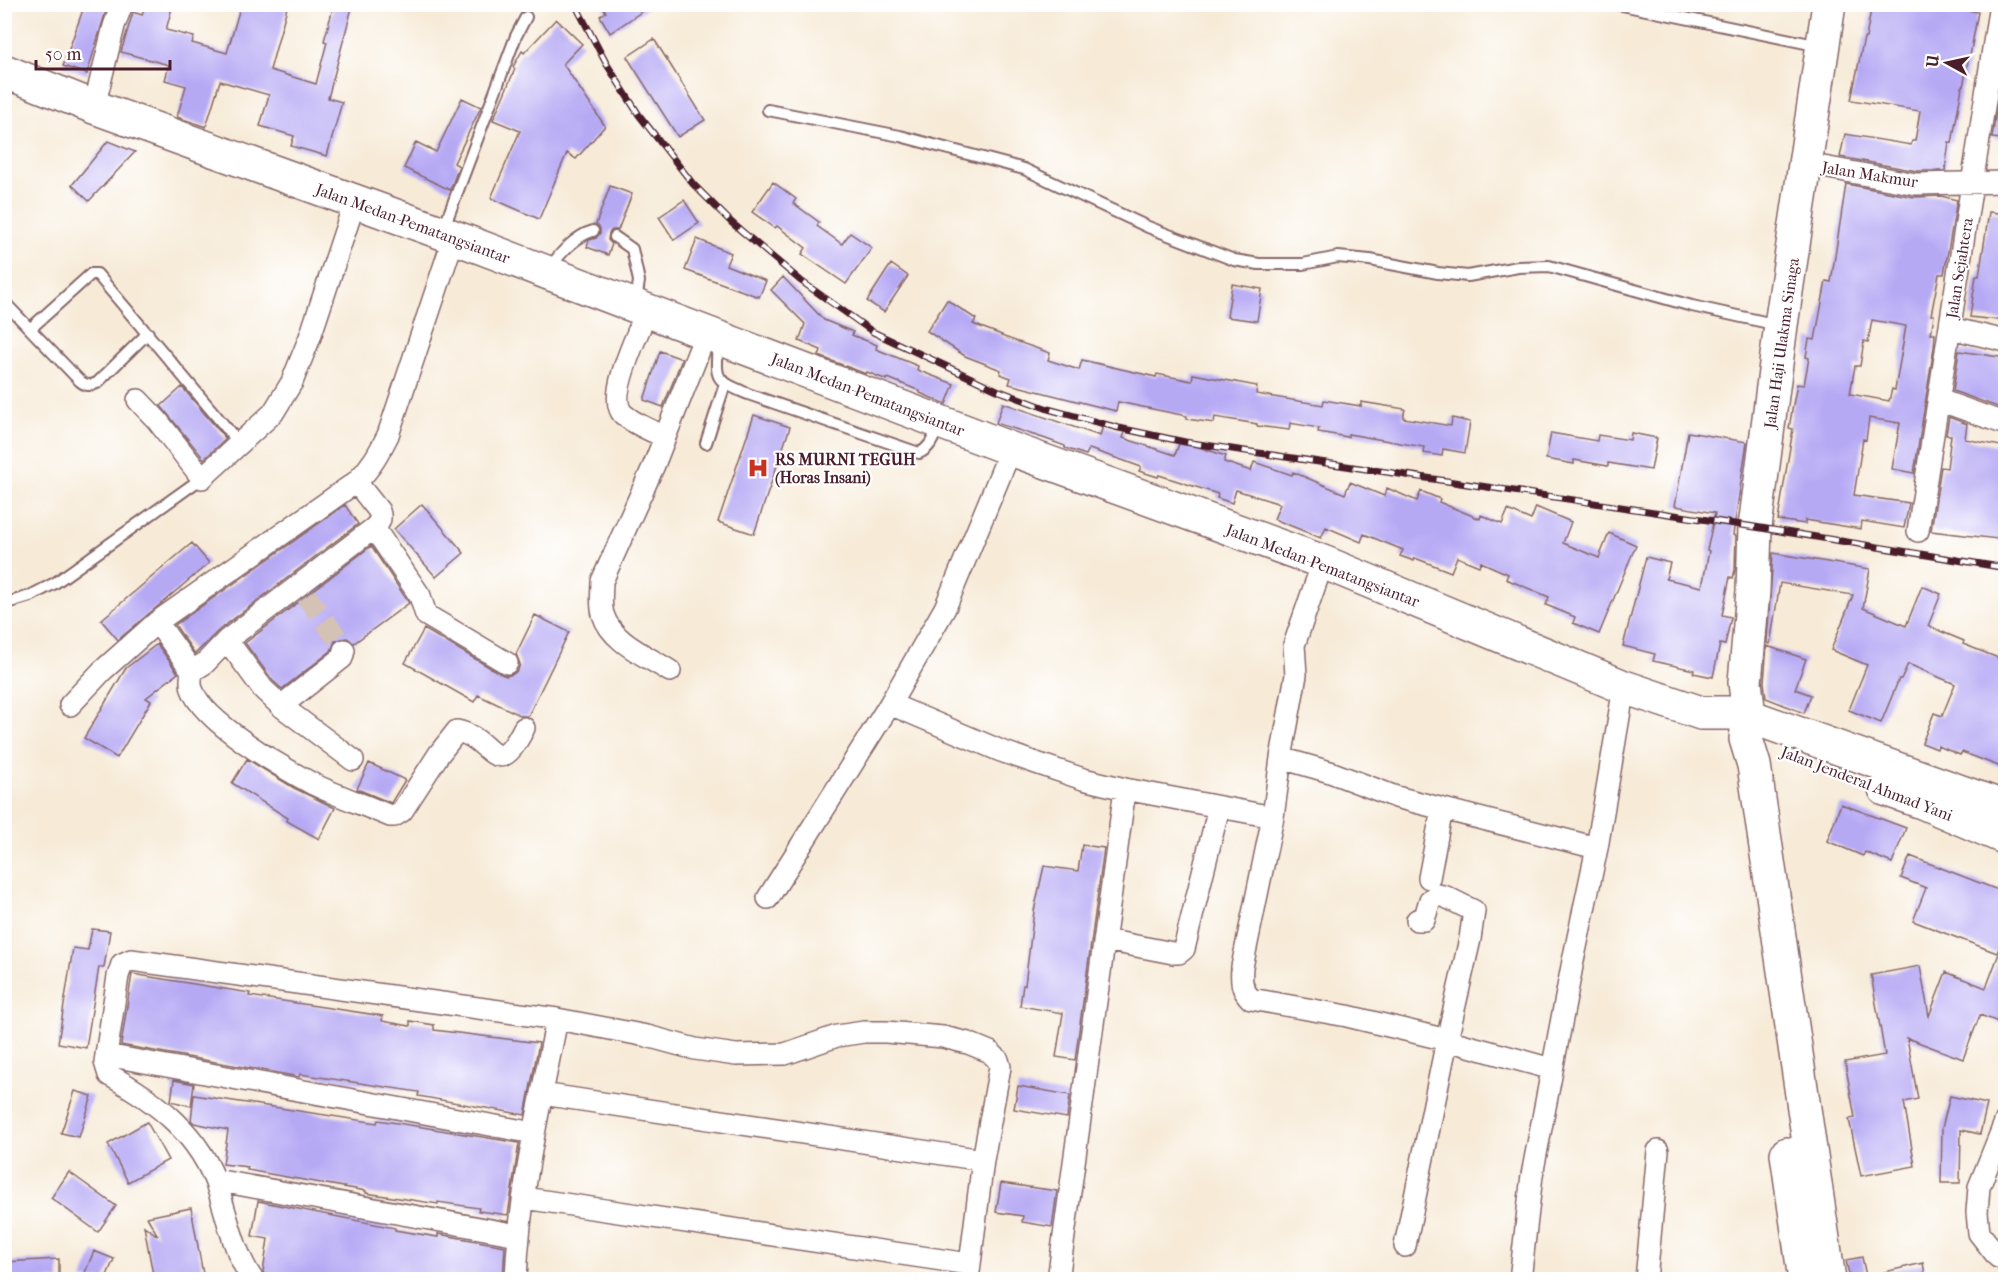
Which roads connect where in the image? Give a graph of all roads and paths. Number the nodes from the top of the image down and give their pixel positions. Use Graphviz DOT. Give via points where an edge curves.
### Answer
graph roads {
  1 [pos="122,4"];
  2 [pos="1617,4"];
  3 [pos="1829,4"];
  4 [pos="2000,4"];
  5 [pos="526,17"];
  6 [pos="1823,47"];
  7 [pos="4,71"];
  8 [pos="94,107"];
  9 [pos="768,110"];
  10 [pos="1807,164"];
  11 [pos="1972,182"];
  12 [pos="2006,182"];
  13 [pos="355,201"];
  14 [pos="593,231"];
  15 [pos="448,235"];
  16 [pos="615,237"];
  17 [pos="545,273"];
  18 [pos="7,305"];
  19 [pos="641,309"];
  20 [pos="1781,325"];
  21 [pos="1950,328"];
  22 [pos="30,329"];
  23 [pos="148,333"];
  24 [pos="712,335"];
  25 [pos="2006,341"];
  26 [pos="724,384"];
  27 [pos="138,400"];
  28 [pos="1939,400"];
  29 [pos="940,422"];
  30 [pos="2006,424"];
  31 [pos="665,436"];
  32 [pos="238,443"];
  33 [pos="706,443"];
  34 [pos="1011,449"];
  35 [pos="202,478"];
  36 [pos="356,482"];
  37 [pos="374,528"];
  38 [pos="1918,531"];
  39 [pos="1323,562"];
  40 [pos="4,604"];
  41 [pos="157,622"];
  42 [pos="227,640"];
  43 [pos="344,650"];
  44 [pos="507,663"];
  45 [pos="192,671"];
  46 [pos="670,671"];
  47 [pos="1624,687"];
  48 [pos="890,704"];
  49 [pos="70,705"];
  50 [pos="281,706"];
  51 [pos="1731,723"];
  52 [pos="525,728"];
  53 [pos="1281,758"];
  54 [pos="353,760"];
  55 [pos="1125,789"];
  56 [pos="1219,807"];
  57 [pos="2006,807"];
  58 [pos="1442,809"];
  59 [pos="1273,816"];
  60 [pos="2006,838"];
  61 [pos="1597,848"];
  62 [pos="1429,878"];
  63 [pos="768,898"];
  64 [pos="1417,920"];
  65 [pos="1105,940"];
  66 [pos="556,1019"];
  67 [pos="1447,1040"];
  68 [pos="106,1055"];
  69 [pos="1552,1069"];
  70 [pos="542,1094"];
  71 [pos="2006,1120"];
  72 [pos="534,1133"];
  73 [pos="1659,1151"];
  74 [pos="983,1160"];
  75 [pos="215,1180"];
  76 [pos="524,1198"];
  77 [pos="518,1235"];
  78 [pos="1406,1246"];
  79 [pos="2006,1260"];
  80 [pos="968,1272"];
  81 [pos="253,1280"];
  82 [pos="516,1280"];
  83 [pos="1058,1280"];
  84 [pos="1520,1280"];
  85 [pos="1646,1280"];
  86 [pos="1805,1280"];
  87 [pos="1829,1280"];
  1 -- 8 [label="street"];
  2 -- 6 [label="lane"];
  3 -- 6 [label="main road, Jalan Haji Ulakma Sinaga"];
  4 -- 11 [label="street, Jalan Sejahtera"];
  5 -- 15 [label="lane" via="516,36"];
  6 -- 10 [label="main road, Jalan Haji Ulakma Sinaga"];
  7 -- 8 [label="main road, Jalan Medan-Pematangsiantar"];
  8 -- 13 [label="main road, Jalan Medan-Pematangsiantar"];
  9 -- 20 [label="lane" via="900,136 1024,169 1148,227 1234,260 1303,264 1338,257 1468,276 1549,266 1692,306"];
  10 -- 11 [label="street, Jalan Makmur" via="1916,184"];
  10 -- 20 [label="main road, Jalan Haji Ulakma Sinaga"];
  11 -- 12 [label="street, Jalan Makmur"];
  11 -- 21 [label="street, Jalan Sejahtera"];
  13 -- 15 [label="main road, Jalan Medan-Pematangsiantar"];
  13 -- 32 [label="street" via="292,382 273,413"];
  14 -- 17 [label="lane" via="564,249"];
  15 -- 17 [label="main road, Jalan Medan-Pematangsiantar"];
  15 -- 36 [label="street" via="388,435 377,458"];
  16 -- 19 [label="lane" via="632,249"];
  17 -- 19 [label="main road, Jalan Medan-Pematangsiantar"];
  18 -- 22 [label="lane"];
  19 -- 24 [label="main road, Jalan Medan-Pematangsiantar"];
  19 -- 31 [label="street" via="623,371 618,405 622,413"];
  20 -- 51 [label="main road, Jalan Haji Ulakma Sinaga" via="1755,527 1745,682"];
  21 -- 25 [label="street"];
  21 -- 28 [label="street, Jalan Sejahtera"];
  22 -- 23 [label="lane" via="86,385 97,383"];
  22 -- 23 [label="lane" via="94,273"];
  23 -- 32 [label="lane"];
  24 -- 26 [label="lane" via="717,371"];
  24 -- 29 [label="main road, Jalan Medan-Pematangsiantar"];
  24 -- 31 [label="street"];
  26 -- 29 [label="lane" via="919,453 931,444"];
  26 -- 33 [label="lane"];
  27 -- 35 [label="street"];
  28 -- 30 [label="street"];
  28 -- 38 [label="street, Jalan Sejahtera"];
  29 -- 34 [label="main road, Jalan Medan-Pematangsiantar"];
  31 -- 46 [label="street" via="602,581 602,599 603,614 613,632"];
  32 -- 35 [label="street"];
  34 -- 39 [label="main road, Jalan Medan-Pematangsiantar"];
  34 -- 48 [label="street" via="945,608"];
  35 -- 40 [label="lane" via="55,583"];
  36 -- 37 [label="street" via="381,515"];
  36 -- 41 [label="street"];
  37 -- 42 [label="street" via="302,591"];
  37 -- 44 [label="street" via="420,596 426,615"];
  39 -- 47 [label="main road, Jalan Medan-Pematangsiantar"];
  39 -- 53 [label="street" via="1294,645 1296,675"];
  41 -- 45 [label="street"];
  41 -- 49 [label="street"];
  42 -- 45 [label="street"];
  42 -- 50 [label="street" via="263,689"];
  43 -- 50 [label="street" via="342,658"];
  45 -- 52 [label="street" via="195,695 220,724 314,784 392,816 402,812 457,731 500,756 509,753"];
  47 -- 51 [label="main road, Jalan Medan-Pematangsiantar"];
  47 -- 61 [label="street"];
  48 -- 55 [label="street" via="1001,751"];
  48 -- 63 [label="street"];
  50 -- 54 [label="street"];
  51 -- 57 [label="main road, Jalan Jenderal Ahmad Yani"];
  51 -- 60 [label="main road, Jalan Jenderal Ahmad Yani"];
  51 -- 86 [label="main road"];
  51 -- 87 [label="main road" via="1755,776"];
  53 -- 58 [label="street"];
  53 -- 59 [label="street"];
  55 -- 56 [label="street"];
  55 -- 65 [label="street"];
  56 -- 59 [label="street"];
  56 -- 65 [label="street" via="1184,949 1173,953"];
  58 -- 61 [label="street"];
  58 -- 62 [label="street"];
  59 -- 67 [label="street" via="1242,967 1243,991 1251,999 1347,1016"];
  61 -- 69 [label="street"];
  64 -- 67 [label="street" via="1424,920 1430,900 1438,895 1474,911"];
  65 -- 83 [label="street"];
  66 -- 68 [label="street" via="131,960 122,964 118,976"];
  66 -- 70 [label="street"];
  66 -- 74 [label="street" via="736,1055 785,1054 837,1036 864,1032 943,1037 968,1043 990,1052 1000,1067"];
  67 -- 69 [label="street"];
  67 -- 78 [label="street"];
  68 -- 72 [label="street"];
  68 -- 75 [label="street" via="109,1074 142,1094 187,1133"];
  69 -- 84 [label="street" via="1532,1175"];
  70 -- 72 [label="street"];
  70 -- 74 [label="street"];
  71 -- 79 [label="street" via="1979,1187 1977,1212 1978,1233 1998,1257"];
  72 -- 76 [label="street"];
  73 -- 85 [label="street"];
  74 -- 80 [label="street"];
  75 -- 77 [label="street"];
  75 -- 81 [label="street"];
  76 -- 77 [label="street"];
  76 -- 80 [label="street"];
  77 -- 82 [label="street"];
}
